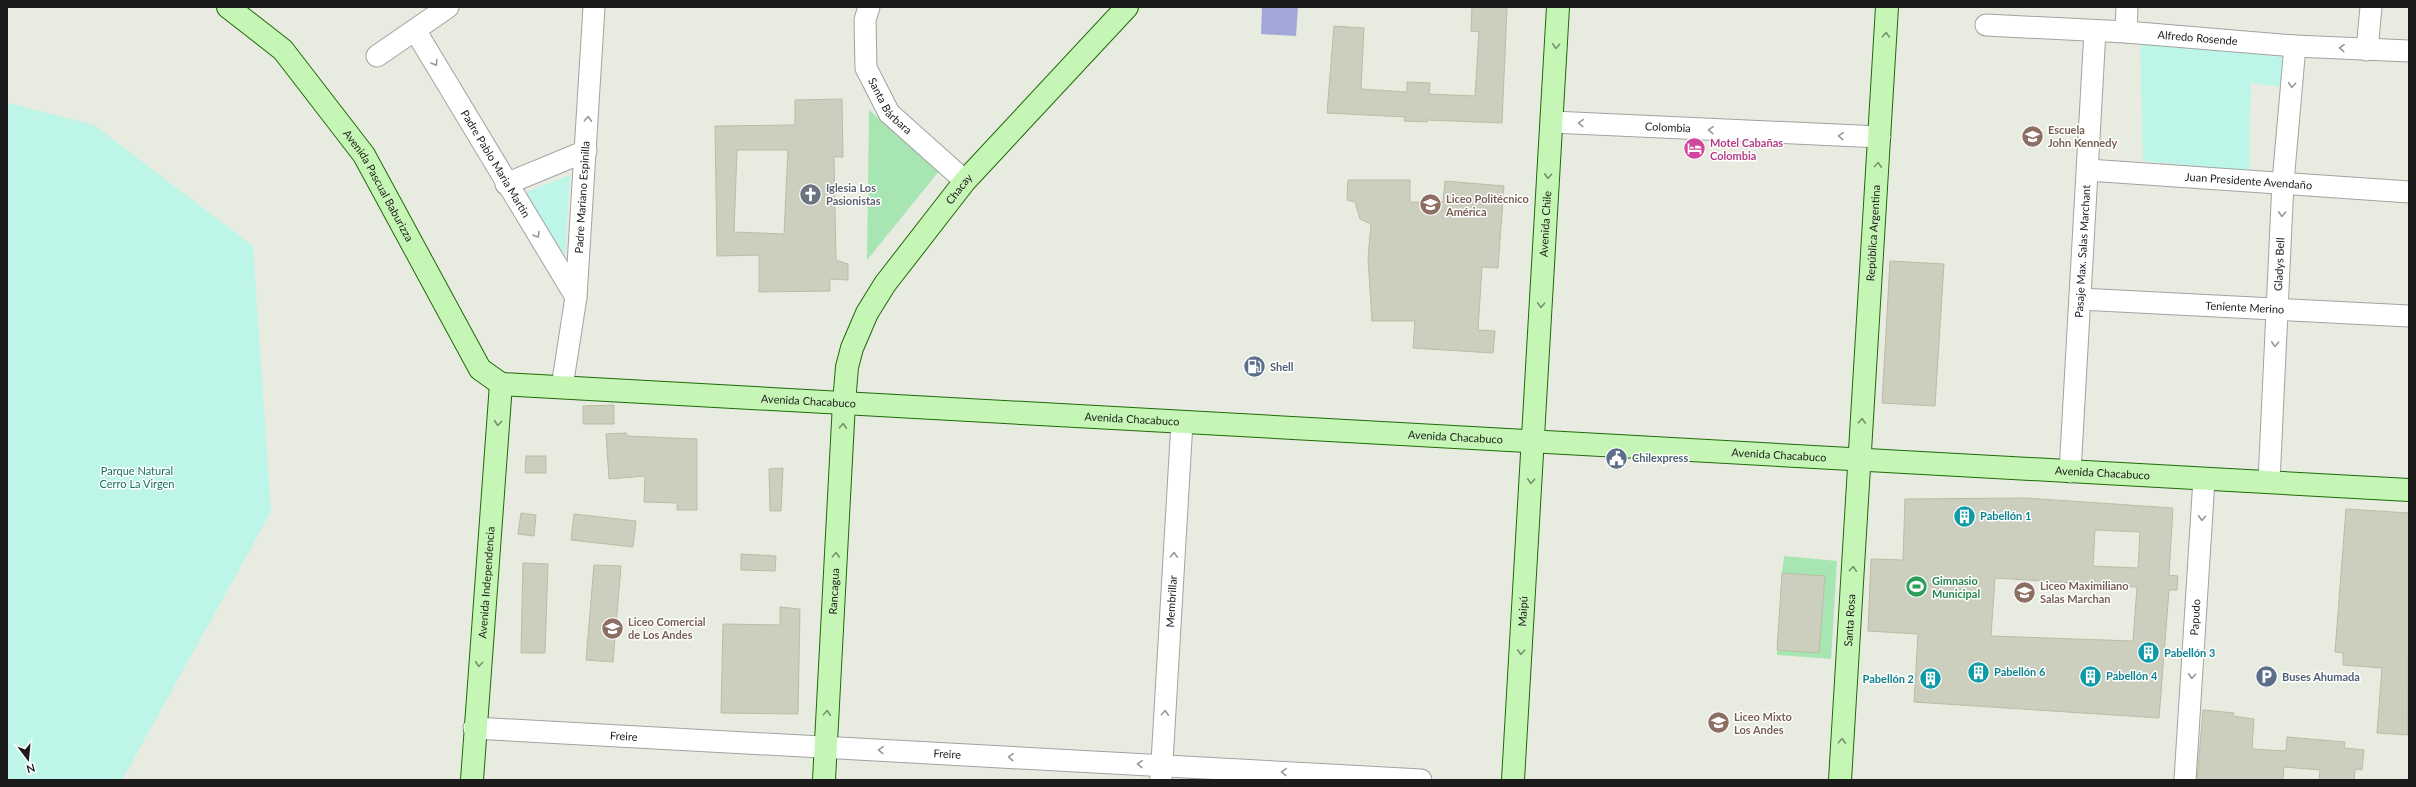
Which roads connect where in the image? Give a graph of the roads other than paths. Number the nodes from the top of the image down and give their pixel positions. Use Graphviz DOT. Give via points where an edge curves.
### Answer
graph roads {
  1 [pos="228,7"];
  2 [pos="448,7"];
  3 [pos="594,7"];
  4 [pos="869,7"];
  5 [pos="1127,7"];
  6 [pos="1558,7"];
  7 [pos="1888,7"];
  8 [pos="2127,7"];
  9 [pos="2371,7"];
  10 [pos="1986,25"];
  11 [pos="415,30"];
  12 [pos="2095,31"];
  13 [pos="2126,32"];
  14 [pos="2295,46"];
  15 [pos="2367,50"];
  16 [pos="2409,51"];
  17 [pos="377,56"];
  18 [pos="1552,122"];
  19 [pos="1880,137"];
  20 [pos="586,152"];
  21 [pos="2088,170"];
  22 [pos="965,181"];
  23 [pos="2283,182"];
  24 [pos="506,184"];
  25 [pos="2409,192"];
  26 [pos="576,298"];
  27 [pos="2080,299"];
  28 [pos="2277,309"];
  29 [pos="2409,316"];
  30 [pos="501,384"];
  31 [pos="562,388"];
  32 [pos="844,403"];
  33 [pos="1182,422"];
  34 [pos="1533,442"];
  35 [pos="1860,460"];
  36 [pos="2070,472"];
  37 [pos="2204,479"];
  38 [pos="2269,482"];
  39 [pos="2409,490"];
  40 [pos="474,728"];
  41 [pos="825,747"];
  42 [pos="1162,773"];
  43 [pos="472,780"];
  44 [pos="824,780"];
  45 [pos="1421,780"];
  46 [pos="1513,780"];
  47 [pos="1840,780"];
  48 [pos="2186,780"];
  1 -- 30 [label="main road, Avenida Pascual Baburizza" via="283,50 364,155 480,368"];
  2 -- 11 [label="street"];
  20 -- 3 [label="street, Padre Mariano Espinilla, one-way"];
  4 -- 22 [label="street, Santa Bárbara" via="865,20 866,68 889,112"];
  5 -- 22 [label="main road, Chacay"];
  6 -- 18 [label="main road, Avenida Chile, one-way"];
  19 -- 7 [label="main road, República Argentina, one-way"];
  8 -- 13 [label="street"];
  9 -- 15 [label="street"];
  10 -- 12 [label="street, Alfredo Rosende"];
  11 -- 17 [label="street"];
  11 -- 24 [label="street, Padre Pablo Maria Martin, one-way"];
  12 -- 13 [label="street, Alfredo Rosende"];
  12 -- 21 [label="street, Pasaje Max. Salas Marchant"];
  13 -- 14 [label="street, Alfredo Rosende"];
  15 -- 14 [label="street, Alfredo Rosende, one-way"];
  14 -- 23 [label="street, Gladys Bell, one-way"];
  15 -- 16 [label="street, Alfredo Rosende"];
  19 -- 18 [label="street, Colombia, one-way"];
  18 -- 34 [label="main road, Avenida Chile, one-way"];
  35 -- 19 [label="main road, República Argentina, one-way"];
  20 -- 24 [label="street"];
  20 -- 26 [label="street, Padre Mariano Espinilla"];
  21 -- 23 [label="street, Juan Presidente Avendaño"];
  21 -- 27 [label="street, Pasaje Max. Salas Marchant"];
  22 -- 32 [label="main road, Chacay" via="885,284 867,313 848,360"];
  23 -- 25 [label="street, Juan Presidente Avendaño"];
  23 -- 28 [label="street, Gladys Bell, one-way"];
  24 -- 26 [label="street, Padre Pablo Maria Martin, one-way"];
  26 -- 31 [label="street, Padre Mariano Espinilla"];
  27 -- 28 [label="street, Teniente Merino"];
  27 -- 36 [label="street, Pasaje Max. Salas Marchant"];
  28 -- 29 [label="street, Teniente Merino"];
  28 -- 38 [label="street, Gladys Bell, one-way"];
  30 -- 31 [label="main road, Avenida Chacabuco"];
  30 -- 40 [label="main road, Avenida Independencia, one-way"];
  31 -- 32 [label="main road, Avenida Chacabuco"];
  32 -- 33 [label="main road, Avenida Chacabuco"];
  41 -- 32 [label="main road, Rancagua, one-way"];
  33 -- 34 [label="main road, Avenida Chacabuco"];
  42 -- 33 [label="street, Membrillar, one-way"];
  34 -- 35 [label="main road, Avenida Chacabuco"];
  34 -- 46 [label="main road, Maipú, one-way"];
  35 -- 36 [label="main road, Avenida Chacabuco"];
  47 -- 35 [label="main road, Santa Rosa, one-way"];
  36 -- 37 [label="main road, Avenida Chacabuco"];
  37 -- 38 [label="main road, Avenida Chacabuco"];
  37 -- 48 [label="street, Papudo, one-way"];
  38 -- 39 [label="main road, Avenida Chacabuco"];
  40 -- 41 [label="street, Freire"];
  40 -- 43 [label="main road, Avenida Independencia"];
  42 -- 41 [label="street, Freire, one-way"];
  41 -- 44 [label="main road, Rancagua"];
  45 -- 42 [label="street, Freire, one-way"];
}
